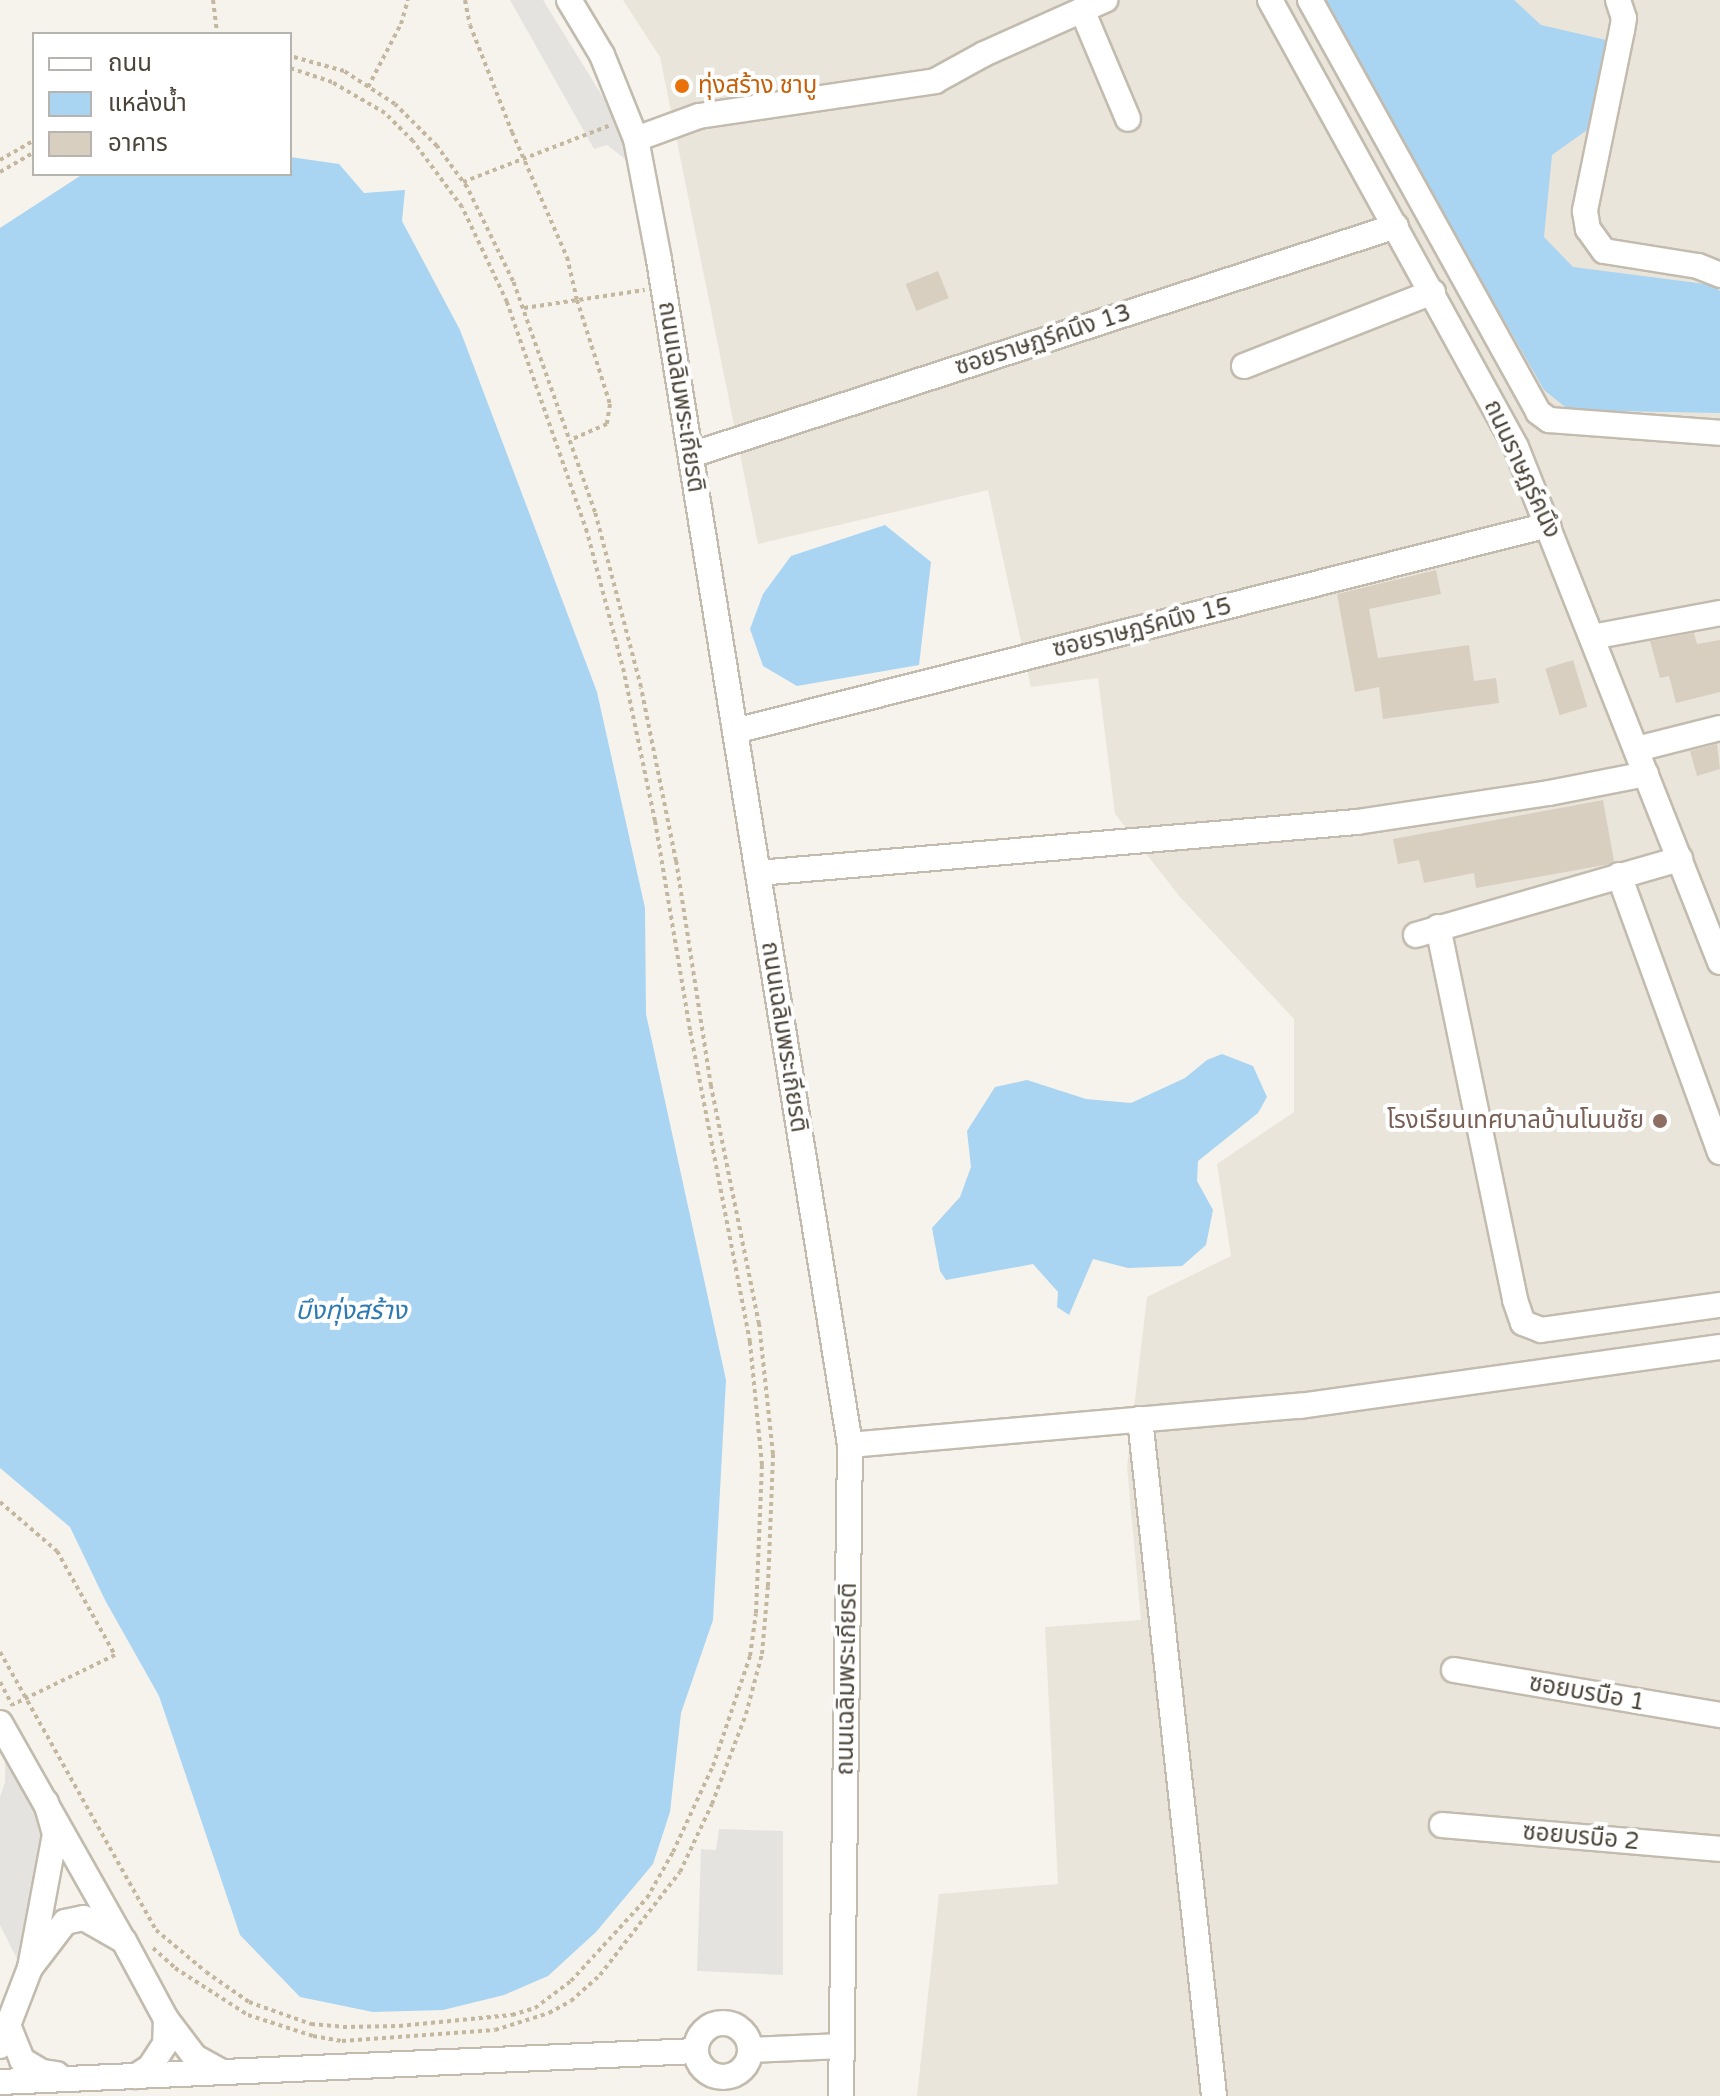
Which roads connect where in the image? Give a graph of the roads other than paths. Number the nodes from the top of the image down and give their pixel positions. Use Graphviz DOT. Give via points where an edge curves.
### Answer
graph roads {
  1 [pos="569,0"];
  2 [pos="1105,0"];
  3 [pos="1270,0"];
  4 [pos="1310,0"];
  5 [pos="1618,0"];
  6 [pos="1082,10"];
  7 [pos="1128,119"];
  8 [pos="632,128"];
  9 [pos="1396,226"];
  10 [pos="1720,275"];
  11 [pos="1433,292"];
  12 [pos="1244,366"];
  13 [pos="1720,433"];
  14 [pos="691,455"];
  15 [pos="1548,525"];
  16 [pos="1720,613"];
  17 [pos="1592,637"];
  18 [pos="1720,728"];
  19 [pos="735,731"];
  20 [pos="1637,749"];
  21 [pos="1646,774"];
  22 [pos="1680,859"];
  23 [pos="758,873"];
  24 [pos="1619,875"];
  25 [pos="1720,962"];
  26 [pos="1720,1152"];
  27 [pos="1720,1305"];
  28 [pos="1720,1347"];
  29 [pos="1140,1419"];
  30 [pos="850,1445"];
  31 [pos="1454,1670"];
  32 [pos="1720,1715"];
  33 [pos="0,1723"];
  34 [pos="46,1802"];
  35 [pos="1442,1825"];
  36 [pos="1720,1849"];
  37 [pos="134,1941"];
  38 [pos="30,1968"];
  39 [pos="166,2019"];
  40 [pos="4,2036"];
  41 [pos="842,2046"];
  42 [pos="750,2050"];
  43 [pos="696,2051"];
  44 [pos="222,2072"];
  45 [pos="136,2076"];
  46 [pos="87,2078"];
  47 [pos="0,2082"];
  48 [pos="841,2096"];
  49 [pos="1214,2096"];
  1 -- 8 [label="street, ถนนเฉลิมพระเกียรติ" via="602,55"];
  2 -- 6 [label="street"];
  3 -- 9 [label="street, ถนนราษฏร์คนึง"];
  4 -- 13 [label="street" via="1538,412 1549,420"];
  5 -- 10 [label="street" via="1622,30 1585,211 1588,229 1604,251 1698,266"];
  6 -- 7 [label="street"];
  6 -- 8 [label="street" via="935,81"];
  8 -- 14 [label="street, ถนนเฉลิมพระเกียรติ"];
  9 -- 11 [label="street, ถนนราษฏร์คนึง"];
  9 -- 14 [label="street, ซอยราษฏร์คนึง 13"];
  11 -- 12 [label="street"];
  11 -- 15 [label="street, ถนนราษฏร์คนึง" via="1516,447"];
  14 -- 19 [label="street, ถนนเฉลิมพระเกียรติ"];
  15 -- 17 [label="street, ถนนราษฏร์คนึง"];
  15 -- 19 [label="street, ซอยราษฏร์คนึง 15"];
  16 -- 17 [label="street"];
  17 -- 20 [label="street, ถนนราษฏร์คนึง"];
  18 -- 20 [label="street"];
  19 -- 23 [label="street, ถนนเฉลิมพระเกียรติ"];
  20 -- 21 [label="street, ถนนราษฏร์คนึง"];
  21 -- 22 [label="street, ถนนราษฏร์คนึง"];
  21 -- 23 [label="street" via="1357,822"];
  22 -- 24 [label="street"];
  22 -- 25 [label="street, ถนนราษฏร์คนึง"];
  23 -- 30 [label="street, ถนนเฉลิมพระเกียรติ"];
  24 -- 26 [label="street"];
  24 -- 27 [label="street" via="1427,931 1523,1323 1541,1330"];
  28 -- 29 [label="street" via="1300,1406"];
  29 -- 30 [label="street"];
  29 -- 49 [label="street"];
  30 -- 41 [label="street, ถนนเฉลิมพระเกียรติ"];
  31 -- 32 [label="street, ซอยบรบือ 1"];
  33 -- 34 [label="street"];
  34 -- 37 [label="street"];
  34 -- 38 [label="street" via="55,1834"];
  35 -- 36 [label="street, ซอยบรบือ 2"];
  37 -- 38 [label="street" via="84,1918 65,1922"];
  37 -- 39 [label="street"];
  38 -- 40 [label="street"];
  39 -- 44 [label="street" via="195,2057"];
  39 -- 45 [label="street" via="165,2044 150,2067"];
  40 -- 46 [label="street" via="22,2060 42,2072"];
  41 -- 42 [label="street"];
  41 -- 48 [label="street, ถนนเฉลิมพระเกียรติ"];
  42 -- 43 [label="street" via="744,2067 728,2077 703,2069"];
  42 -- 43 [label="street" via="739,2028 722,2023 700,2035"];
  43 -- 44 [label="street"];
  44 -- 45 [label="street"];
  45 -- 46 [label="street"];
  46 -- 47 [label="street"];
}
